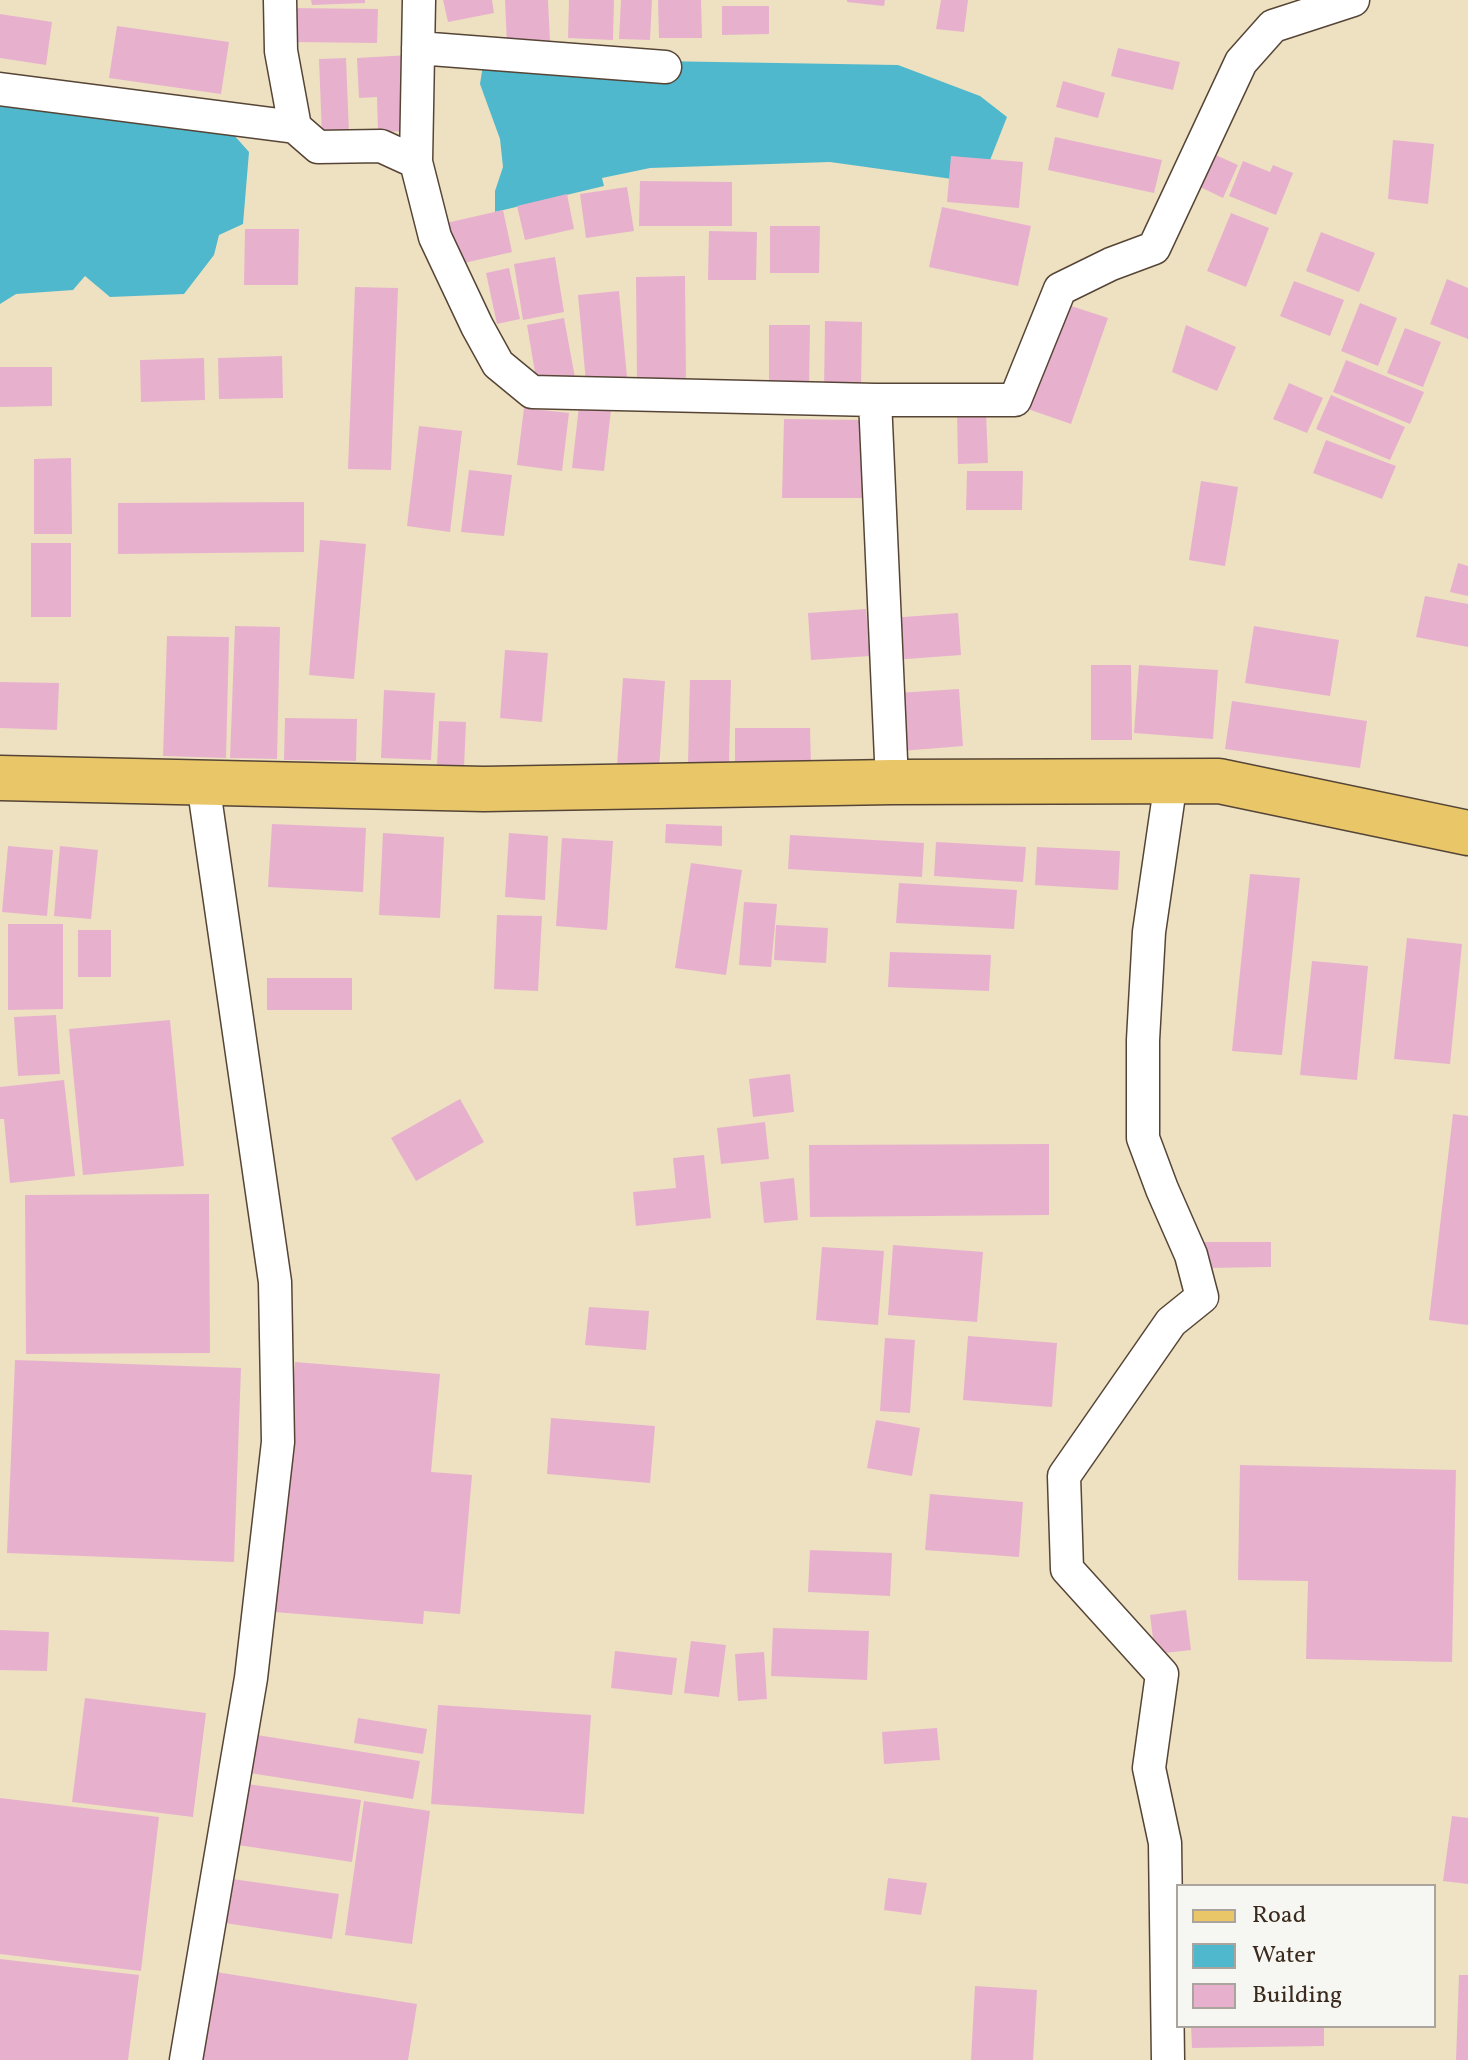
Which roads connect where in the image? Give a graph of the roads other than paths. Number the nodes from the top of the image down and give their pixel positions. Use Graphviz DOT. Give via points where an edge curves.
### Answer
graph roads {
  1 [pos="280,0"];
  2 [pos="419,0"];
  3 [pos="1353,0"];
  4 [pos="418,48"];
  5 [pos="665,67"];
  6 [pos="0,89"];
  7 [pos="295,127"];
  8 [pos="416,162"];
  9 [pos="875,400"];
  10 [pos="0,778"];
  11 [pos="1171,781"];
  12 [pos="892,782"];
  13 [pos="203,783"];
  14 [pos="1468,833"];
  15 [pos="186,2060"];
  16 [pos="1168,2060"];
  1 -- 7 [label="street" via="281,51"];
  2 -- 4 [label="street"];
  3 -- 9 [label="street" via="1273,26 1241,62 1154,248 1060,289 1015,400"];
  4 -- 5 [label="street"];
  4 -- 8 [label="street"];
  6 -- 7 [label="street"];
  7 -- 8 [label="street" via="318,147 381,146"];
  8 -- 9 [label="street" via="435,237 477,326 498,364 532,392"];
  9 -- 12 [label="street"];
  10 -- 13 [label="main road"];
  11 -- 12 [label="main road"];
  11 -- 14 [label="main road" via="1219,781"];
  11 -- 16 [label="street" via="1149,932 1143,1138 1191,1255 1202,1297 1171,1322 1064,1476 1067,1569 1162,1674 1149,1768 1165,1843"];
  12 -- 13 [label="main road" via="484,789"];
  13 -- 15 [label="street" via="275,1282 278,1442 251,1678"];
}
